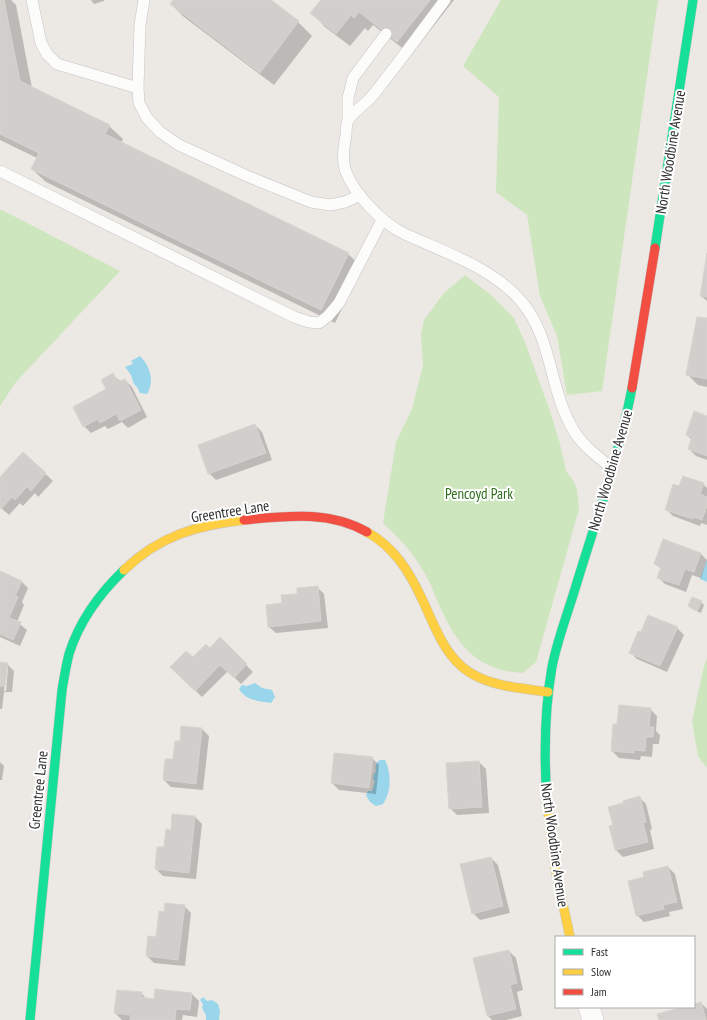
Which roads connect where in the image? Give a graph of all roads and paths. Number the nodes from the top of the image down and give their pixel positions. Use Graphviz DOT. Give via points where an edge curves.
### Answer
graph roads {
  1 [pos="32,0"];
  2 [pos="144,0"];
  3 [pos="445,0"];
  4 [pos="693,0"];
  5 [pos="386,34"];
  6 [pos="138,88"];
  7 [pos="348,120"];
  8 [pos="0,171"];
  9 [pos="360,196"];
  10 [pos="382,220"];
  11 [pos="612,468"];
  12 [pos="548,692"];
  13 [pos="570,936"];
  14 [pos="589,1008"];
  15 [pos="30,1020"];
  16 [pos="593,1020"];
  1 -- 6 [label="lane" via="40,44 57,64"];
  2 -- 6 [label="lane" via="140,25"];
  3 -- 7 [label="lane" via="372,96"];
  4 -- 11 [label="street, North Woodbine Avenue" via="636,371"];
  5 -- 7 [label="lane" via="354,78 348,98"];
  6 -- 9 [label="lane" via="139,103 147,118 160,132 179,145 311,202 330,205"];
  7 -- 9 [label="lane" via="343,147 346,171"];
  8 -- 10 [label="lane" via="294,317 309,322 319,323 339,303"];
  9 -- 10 [label="lane"];
  10 -- 11 [label="lane" via="403,234 491,274 522,302 534,319 543,342 565,415 583,443"];
  11 -- 12 [label="street, North Woodbine Avenue" via="561,634"];
  12 -- 13 [label="street, North Woodbine Avenue" via="545,773 550,835"];
  12 -- 15 [label="street, Greentree Lane" via="485,679 469,672 457,662 436,631 403,564 376,537 357,526 321,516 246,520 180,533 158,543 136,558 103,593 74,642 66,667"];
  14 -- 16 [label="street"];
}
